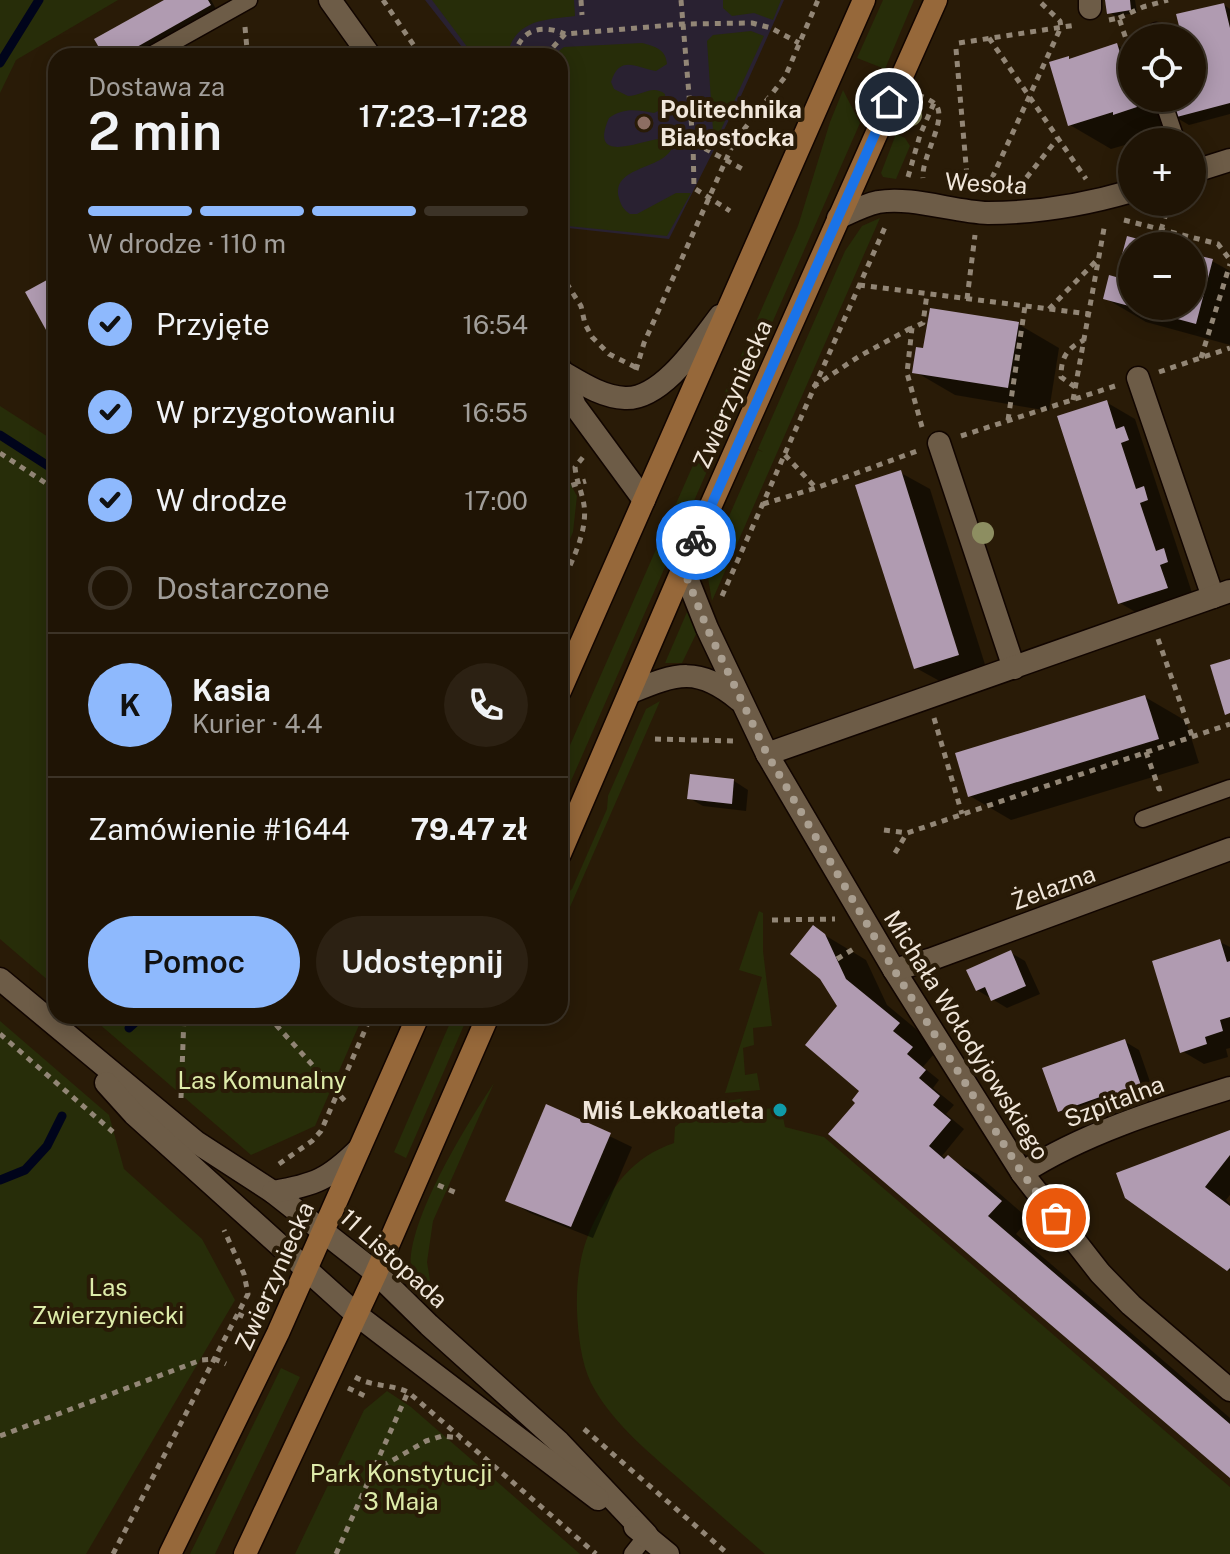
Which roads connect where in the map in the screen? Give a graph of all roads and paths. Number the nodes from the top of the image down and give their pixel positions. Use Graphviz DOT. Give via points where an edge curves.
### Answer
graph roads {
  1 [pos="249,0"];
  2 [pos="330,0"];
  3 [pos="383,0"];
  4 [pos="581,0"];
  5 [pos="681,0"];
  6 [pos="818,0"];
  7 [pos="864,0"];
  8 [pos="936,0"];
  9 [pos="1038,0"];
  10 [pos="1168,0"];
  11 [pos="1094,13"];
  12 [pos="582,15"];
  13 [pos="1119,18"];
  14 [pos="683,24"];
  15 [pos="1121,24"];
  16 [pos="1061,27"];
  17 [pos="565,34"];
  18 [pos="989,38"];
  19 [pos="799,43"];
  20 [pos="163,48"];
  21 [pos="364,48"];
  22 [pos="416,48"];
  23 [pos="518,48"];
  24 [pos="552,48"];
  25 [pos="1029,97"];
  26 [pos="1058,138"];
  27 [pos="693,142"];
  28 [pos="726,159"];
  29 [pos="1230,160"];
  30 [pos="1206,168"];
  31 [pos="746,171"];
  32 [pos="922,171"];
  33 [pos="908,177"];
  34 [pos="1089,185"];
  35 [pos="969,193"];
  36 [pos="984,195"];
  37 [pos="1013,195"];
  38 [pos="1118,195"];
  39 [pos="709,199"];
  40 [pos="896,202"];
  41 [pos="730,211"];
  42 [pos="1165,216"];
  43 [pos="838,218"];
  44 [pos="1124,220"];
  45 [pos="1105,223"];
  46 [pos="1161,230"];
  47 [pos="975,234"];
  48 [pos="1099,258"];
  49 [pos="1230,262"];
  50 [pos="859,285"];
  51 [pos="568,286"];
  52 [pos="927,294"];
  53 [pos="967,299"];
  54 [pos="731,303"];
  55 [pos="1025,306"];
  56 [pos="1049,309"];
  57 [pos="1089,314"];
  58 [pos="912,328"];
  59 [pos="1084,340"];
  60 [pos="1230,348"];
  61 [pos="1201,358"];
  62 [pos="568,374"];
  63 [pos="1138,378"];
  64 [pos="813,387"];
  65 [pos="1075,387"];
  66 [pos="568,388"];
  67 [pos="1073,400"];
  68 [pos="1008,421"];
  69 [pos="933,445"];
  70 [pos="0,453"];
  71 [pos="785,455"];
  72 [pos="580,462"];
  73 [pos="586,481"];
  74 [pos="577,482"];
  75 [pos="48,485"];
  76 [pos="568,486"];
  77 [pos="816,488"];
  78 [pos="644,500"];
  79 [pos="763,504"];
  80 [pos="568,568"];
  81 [pos="683,568"];
  82 [pos="1222,594"];
  83 [pos="1151,619"];
  84 [pos="707,628"];
  85 [pos="1014,668"];
  86 [pos="568,673"];
  87 [pos="631,692"];
  88 [pos="928,698"];
  89 [pos="743,703"];
  90 [pos="1230,724"];
  91 [pos="1192,736"];
  92 [pos="655,739"];
  93 [pos="740,742"];
  94 [pos="1146,752"];
  95 [pos="767,754"];
  96 [pos="1230,788"];
  97 [pos="1177,807"];
  98 [pos="962,814"];
  99 [pos="1143,819"];
  100 [pos="884,830"];
  101 [pos="907,833"];
  102 [pos="568,834"];
  103 [pos="1230,849"];
  104 [pos="895,853"];
  105 [pos="844,919"];
  106 [pos="772,920"];
  107 [pos="859,946"];
  108 [pos="837,959"];
  109 [pos="894,970"];
  110 [pos="0,979"];
  111 [pos="45,1018"];
  112 [pos="48,1020"];
  113 [pos="48,1021"];
  114 [pos="51,1024"];
  115 [pos="52,1024"];
  116 [pos="275,1024"];
  117 [pos="367,1024"];
  118 [pos="414,1024"];
  119 [pos="485,1024"];
  120 [pos="0,1034"];
  121 [pos="1230,1088"];
  122 [pos="337,1093"];
  123 [pos="345,1101"];
  124 [pos="124,1142"];
  125 [pos="360,1148"];
  126 [pos="1022,1173"];
  127 [pos="267,1188"];
  128 [pos="240,1210"];
  129 [pos="212,1221"];
  130 [pos="324,1229"];
  131 [pos="223,1231"];
  132 [pos="306,1271"];
  133 [pos="376,1273"];
  134 [pos="238,1314"];
  135 [pos="357,1315"];
  136 [pos="278,1333"];
  137 [pos="215,1359"];
  138 [pos="226,1364"];
  139 [pos="334,1365"];
  140 [pos="1230,1390"];
  141 [pos="408,1392"];
  142 [pos="574,1420"];
  143 [pos="0,1436"];
  144 [pos="463,1439"];
  145 [pos="372,1473"];
  146 [pos="647,1535"];
  147 [pos="113,1554"];
  148 [pos="170,1554"];
  149 [pos="245,1554"];
  150 [pos="336,1554"];
  151 [pos="596,1554"];
  152 [pos="632,1554"];
  153 [pos="668,1554"];
  154 [pos="728,1554"];
  1 -- 20 [label="lane"];
  2 -- 21 [label="street"];
  3 -- 22 [label="path"];
  4 -- 12 [label="path"];
  5 -- 14 [label="path"];
  6 -- 19 [label="path"];
  7 -- 54 [label="main road, Zwierzyniecka"];
  8 -- 43 [label="main road, Zwierzyniecka"];
  9 -- 16 [label="path"];
  10 -- 13 [label="path"];
  11 -- 13 [label="path"];
  11 -- 16 [label="path"];
  13 -- 15 [label="path"];
  14 -- 17 [label="path"];
  14 -- 19 [label="path" via="752,23"];
  14 -- 27 [label="path"];
  16 -- 18 [label="path"];
  16 -- 25 [label="path"];
  17 -- 23 [label="path" via="541,27"];
  17 -- 24 [label="path"];
  18 -- 25 [label="path"];
  18 -- 35 [label="path" via="958,46"];
  19 -- 28 [label="path" via="785,77"];
  25 -- 26 [label="path"];
  25 -- 36 [label="path"];
  26 -- 34 [label="path"];
  26 -- 37 [label="path"];
  27 -- 28 [label="path"];
  27 -- 39 [label="path" via="694,188"];
  28 -- 31 [label="path"];
  28 -- 39 [label="path"];
  29 -- 30 [label="street"];
  32 -- 33 [label="path" via="940,122 934,103"];
  38 -- 40 [label="street, Wesoła" via="1034,212 984,213"];
  39 -- 41 [label="path"];
  39 -- 51 [label="path" via="637,368 609,354 592,337"];
  40 -- 43 [label="street, Wesoła" via="880,202"];
  40 -- 50 [label="path"];
  42 -- 46 [label="path"];
  43 -- 81 [label="main road, Zwierzyniecka"];
  44 -- 46 [label="path"];
  45 -- 48 [label="path"];
  46 -- 49 [label="path" via="1218,244"];
  47 -- 53 [label="path"];
  48 -- 56 [label="path"];
  48 -- 57 [label="path"];
  49 -- 61 [label="path"];
  50 -- 52 [label="path"];
  50 -- 64 [label="path"];
  52 -- 53 [label="path"];
  52 -- 58 [label="path" via="923,323"];
  53 -- 55 [label="path"];
  54 -- 62 [label="street" via="671,376 643,394 613,395"];
  54 -- 78 [label="main road, Zwierzyniecka"];
  55 -- 56 [label="path"];
  55 -- 68 [label="path"];
  56 -- 57 [label="path"];
  57 -- 59 [label="path"];
  58 -- 64 [label="path"];
  58 -- 69 [label="path" via="907,373"];
  59 -- 65 [label="path"];
  59 -- 65 [label="path" via="1061,359 1061,377"];
  60 -- 61 [label="path"];
  61 -- 63 [label="path"];
  63 -- 67 [label="path"];
  63 -- 82 [label="street"];
  64 -- 71 [label="path"];
  65 -- 67 [label="path"];
  66 -- 78 [label="street" via="575,406"];
  67 -- 68 [label="path"];
  68 -- 69 [label="path"];
  69 -- 77 [label="path"];
  69 -- 85 [label="street"];
  70 -- 75 [label="path"];
  71 -- 77 [label="path"];
  71 -- 79 [label="path"];
  72 -- 74 [label="path" via="575,467"];
  73 -- 74 [label="path"];
  74 -- 76 [label="path"];
  74 -- 80 [label="path" via="585,506"];
  77 -- 79 [label="path"];
  78 -- 86 [label="main road, Zwierzyniecka"];
  79 -- 84 [label="path"];
  81 -- 84 [label="street, Michała Wołodyjowskiego"];
  81 -- 87 [label="main road, Zwierzyniecka"];
  82 -- 83 [label="street"];
  83 -- 85 [label="street"];
  83 -- 91 [label="path"];
  84 -- 89 [label="street, Michała Wołodyjowskiego"];
  85 -- 88 [label="street"];
  87 -- 89 [label="street, Michała Wołodyjowskiego" via="657,681 699,677 717,682"];
  87 -- 102 [label="main road, Zwierzyniecka"];
  88 -- 95 [label="street"];
  88 -- 98 [label="path"];
  89 -- 95 [label="street, Michała Wołodyjowskiego"];
  90 -- 91 [label="path"];
  91 -- 94 [label="path"];
  92 -- 93 [label="path"];
  94 -- 97 [label="path" via="1159,789 1168,786"];
  94 -- 98 [label="path"];
  95 -- 109 [label="street, Michała Wołodyjowskiego"];
  96 -- 97 [label="lane"];
  97 -- 99 [label="lane"];
  98 -- 101 [label="path"];
  100 -- 101 [label="path"];
  101 -- 104 [label="path"];
  103 -- 109 [label="street, Żelazna"];
  105 -- 106 [label="path"];
  107 -- 108 [label="path"];
  109 -- 126 [label="street, Michała Wołodyjowskiego"];
  110 -- 111 [label="street, 11 Listopada"];
  111 -- 112 [label="street, 11 Listopada"];
  111 -- 113 [label="street, 11 Listopada"];
  114 -- 128 [label="street, 11 Listopada" via="134,1114"];
  115 -- 127 [label="street, 11 Listopada" via="196,1142"];
  116 -- 122 [label="path"];
  117 -- 122 [label="path"];
  118 -- 125 [label="main road, Zwierzyniecka"];
  119 -- 133 [label="main road"];
  120 -- 124 [label="path"];
  121 -- 126 [label="street, Szpitalna" via="1054,1153"];
  122 -- 123 [label="path"];
  122 -- 127 [label="path" via="321,1131 276,1166"];
  125 -- 127 [label="street" via="336,1172 306,1187"];
  125 -- 130 [label="main road, Zwierzyniecka"];
  126 -- 140 [label="street, Michała Wołodyjowskiego" via="1100,1273"];
  127 -- 130 [label="street, 11 Listopada"];
  128 -- 131 [label="path"];
  128 -- 132 [label="street, 11 Listopada"];
  129 -- 131 [label="path"];
  130 -- 132 [label="main road, Zwierzyniecka"];
  130 -- 133 [label="street, 11 Listopada"];
  131 -- 134 [label="path" via="248,1294"];
  132 -- 135 [label="street, 11 Listopada"];
  132 -- 136 [label="main road, Zwierzyniecka"];
  133 -- 135 [label="main road"];
  133 -- 146 [label="street, 11 Listopada" via="559,1442"];
  134 -- 136 [label="path"];
  134 -- 137 [label="path"];
  135 -- 139 [label="main road"];
  135 -- 146 [label="street, 11 Listopada"];
  136 -- 148 [label="main road, Zwierzyniecka"];
  137 -- 138 [label="path"];
  137 -- 143 [label="path"];
  137 -- 147 [label="path"];
  139 -- 141 [label="path" via="370,1385"];
  139 -- 149 [label="main road"];
  141 -- 144 [label="path"];
  141 -- 145 [label="path"];
  142 -- 154 [label="path"];
  144 -- 145 [label="path" via="442,1436 426,1441"];
  144 -- 151 [label="path"];
  145 -- 150 [label="path"];
  146 -- 152 [label="lane"];
  146 -- 153 [label="street, 11 Listopada"];
}
